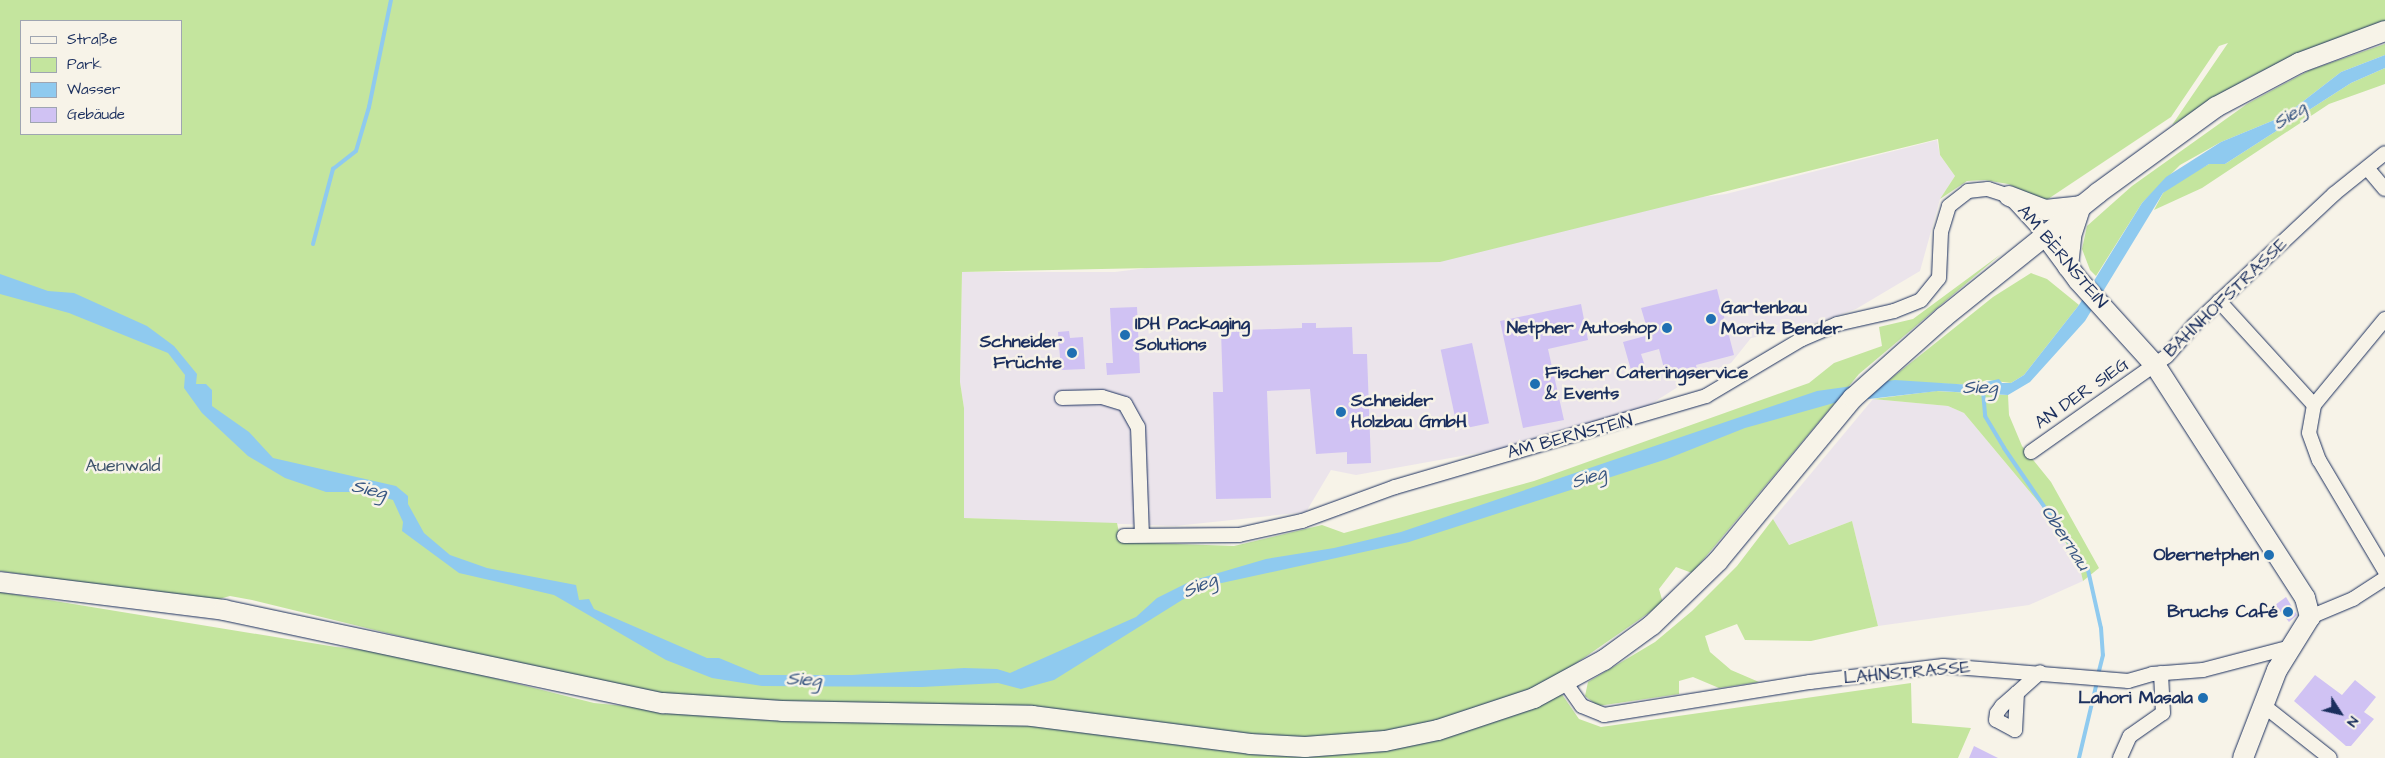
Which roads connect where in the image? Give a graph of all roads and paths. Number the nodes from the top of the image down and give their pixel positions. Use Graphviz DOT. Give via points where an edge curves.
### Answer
graph roads {
  1 [pos="2385,31"];
  2 [pos="2385,153"];
  3 [pos="2368,169"];
  4 [pos="2385,189"];
  5 [pos="2009,196"];
  6 [pos="2081,206"];
  7 [pos="2045,236"];
  8 [pos="2073,274"];
  9 [pos="2219,301"];
  10 [pos="2385,319"];
  11 [pos="2155,365"];
  12 [pos="1062,398"];
  13 [pos="2314,405"];
  14 [pos="2031,452"];
  15 [pos="1142,535"];
  16 [pos="1124,536"];
  17 [pos="2385,570"];
  18 [pos="2385,578"];
  19 [pos="0,582"];
  20 [pos="2310,617"];
  21 [pos="2287,648"];
  22 [pos="2040,672"];
  23 [pos="2161,673"];
  24 [pos="1565,682"];
  25 [pos="2017,693"];
  26 [pos="2263,705"];
  27 [pos="2120,758"];
  28 [pos="2242,758"];
  29 [pos="2330,758"];
  1 -- 6 [label="main road" via="2299,63 2216,107"];
  2 -- 3 [label="street, BAHNHOFSTRASSE"];
  3 -- 4 [label="street"];
  3 -- 9 [label="street, BAHNHOFSTRASSE" via="2334,194"];
  5 -- 6 [label="main road" via="2045,210"];
  5 -- 7 [label="street, AM BERNSTEIN"];
  5 -- 15 [label="street, AM BERNSTEIN" via="1988,189 1968,191 1949,206 1941,232 1939,278 1921,300 1894,311 1837,324 1811,335 1706,396 1395,487 1302,521 1239,535"];
  6 -- 7 [label="main road"];
  6 -- 8 [label="main road" via="2071,236"];
  7 -- 8 [label="main road, AM BERNSTEIN"];
  7 -- 24 [label="main road" via="1898,354 1814,442 1693,588 1604,660"];
  8 -- 11 [label="main road, AM BERNSTEIN"];
  9 -- 11 [label="street, BAHNHOFSTRASSE"];
  9 -- 13 [label="street"];
  10 -- 13 [label="street"];
  11 -- 14 [label="street, AN DER SIEG"];
  11 -- 20 [label="main road, BAHNHOFSTRASSE" via="2294,576"];
  12 -- 15 [label="street" via="1102,397 1125,404 1138,427"];
  13 -- 17 [label="street" via="2309,433 2319,460"];
  15 -- 16 [label="street, AM BERNSTEIN"];
  18 -- 20 [label="street" via="2354,599"];
  19 -- 24 [label="main road" via="224,610 663,703 782,711 1032,716 1250,744 1343,745 1411,736 1500,712"];
  20 -- 21 [label="main road"];
  21 -- 23 [label="street, LAHNSTRASSE" via="2203,670"];
  21 -- 26 [label="main road"];
  22 -- 23 [label="street, LAHNSTRASSE" via="2128,681"];
  22 -- 24 [label="street, LAHNSTRASSE" via="1944,666 1810,682 1604,715 1582,706"];
  22 -- 25 [label="street"];
  23 -- 27 [label="street" via="2163,713 2130,736"];
  26 -- 28 [label="main road"];
  26 -- 29 [label="street"];
}
